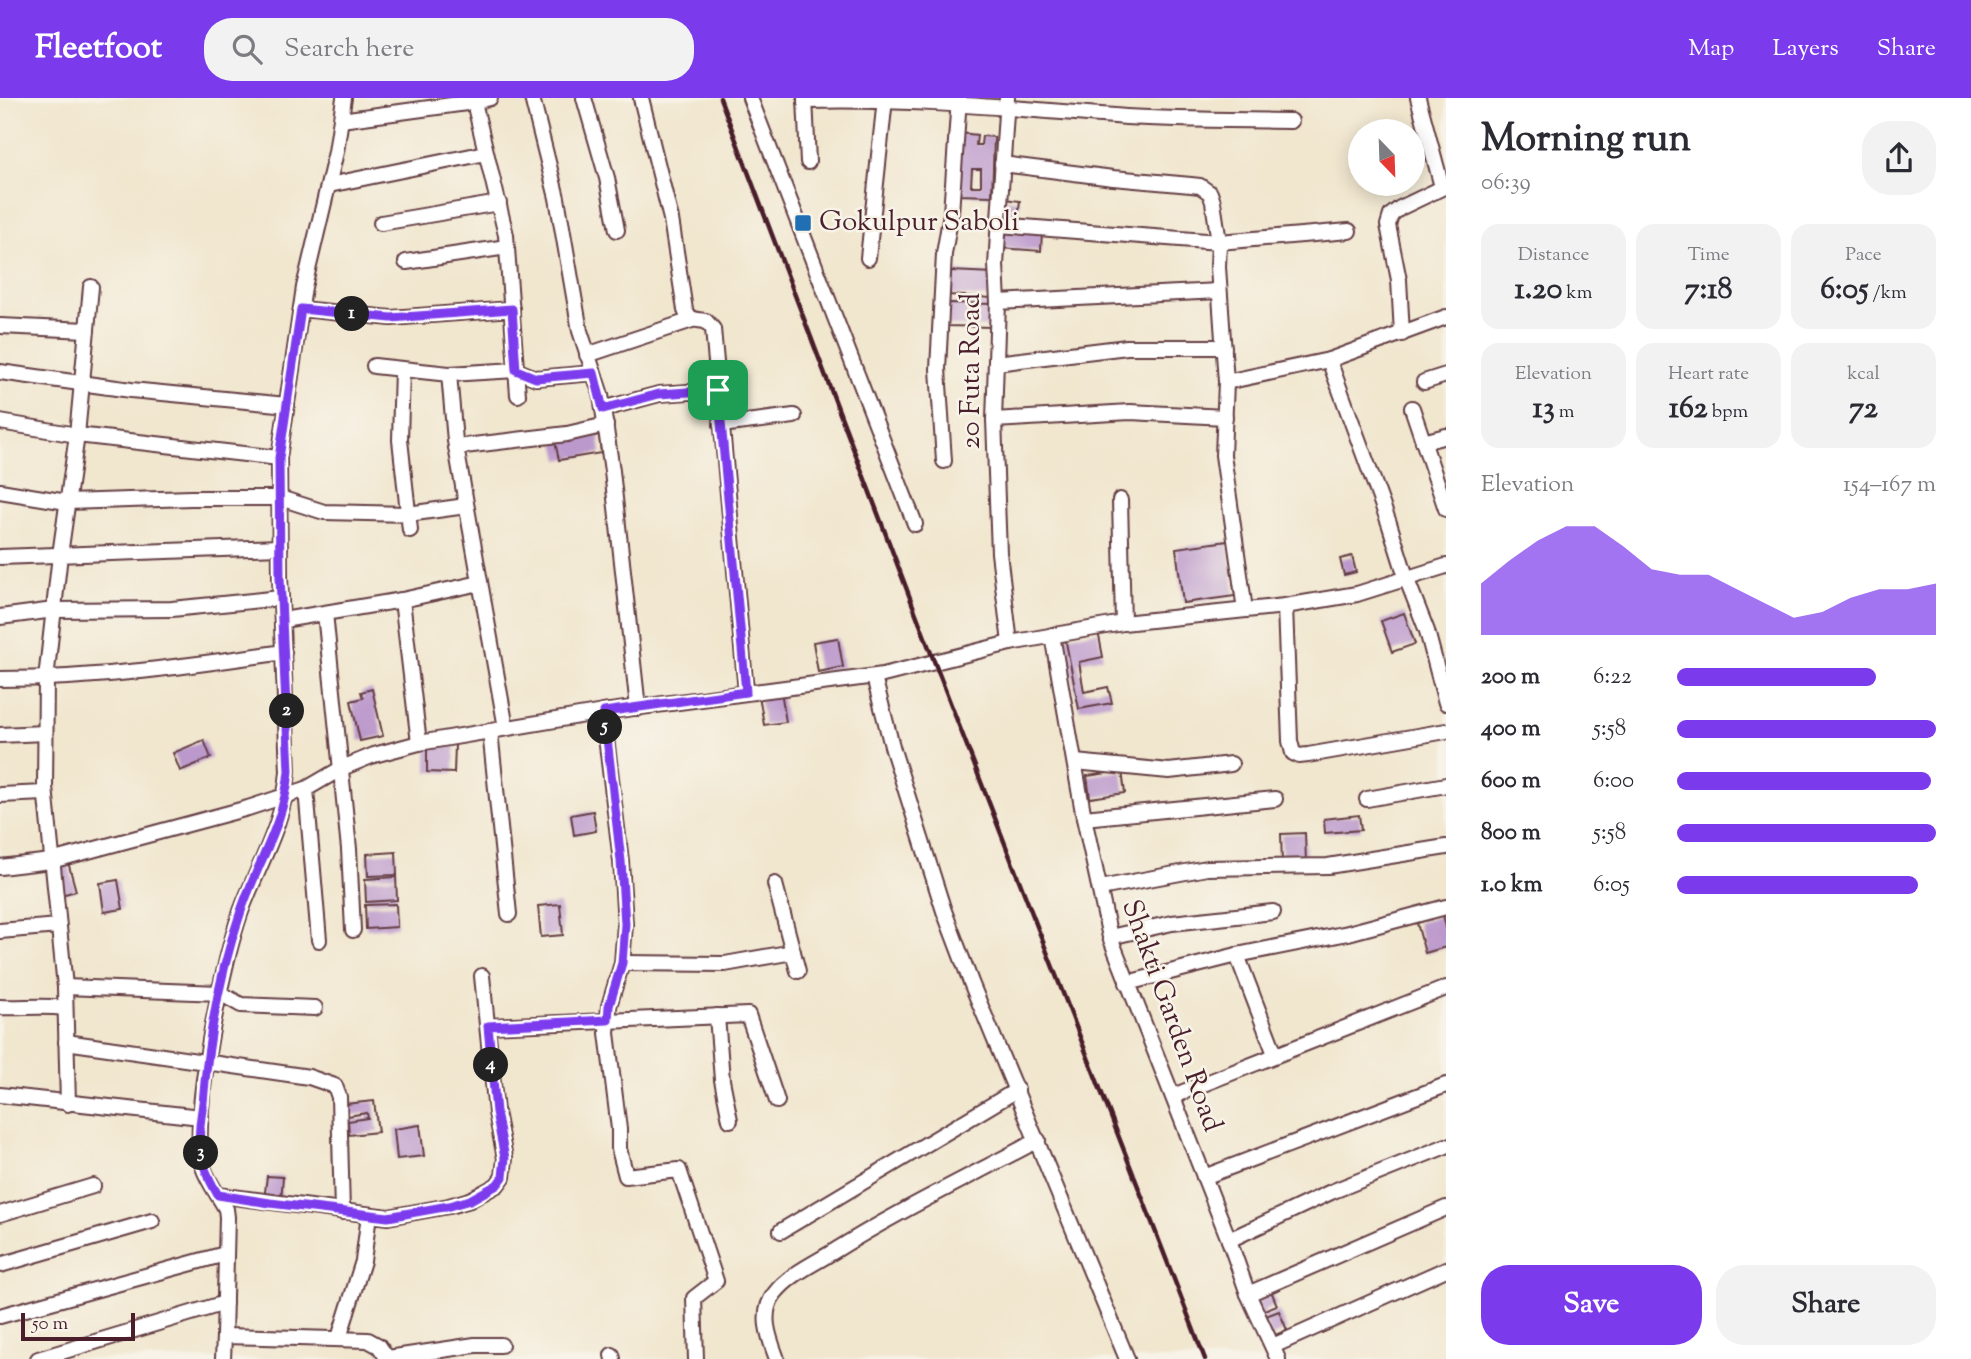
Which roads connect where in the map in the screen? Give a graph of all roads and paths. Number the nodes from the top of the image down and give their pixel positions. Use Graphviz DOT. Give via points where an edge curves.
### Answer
graph roads {
  1 [pos="344,98"];
  2 [pos="490,98"];
  3 [pos="532,98"];
  4 [pos="584,98"];
  5 [pos="641,98"];
  6 [pos="750,98"];
  7 [pos="1418,98"];
  8 [pos="805,99"];
  9 [pos="885,99"];
  10 [pos="904,99"];
  11 [pos="473,100"];
  12 [pos="959,100"];
  13 [pos="1006,102"];
  14 [pos="1067,105"];
  15 [pos="341,120"];
  16 [pos="1291,121"];
  17 [pos="486,153"];
  18 [pos="808,162"];
  19 [pos="1002,164"];
  20 [pos="329,185"];
  21 [pos="1444,186"];
  22 [pos="499,204"];
  23 [pos="381,223"];
  24 [pos="999,225"];
  25 [pos="617,230"];
  26 [pos="1349,231"];
  27 [pos="1219,242"];
  28 [pos="507,247"];
  29 [pos="868,258"];
  30 [pos="406,262"];
  31 [pos="91,287"];
  32 [pos="1219,291"];
  33 [pos="998,302"];
  34 [pos="301,309"];
  35 [pos="512,309"];
  36 [pos="1446,317"];
  37 [pos="692,320"];
  38 [pos="0,326"];
  39 [pos="87,330"];
  40 [pos="1402,334"];
  41 [pos="1224,347"];
  42 [pos="587,355"];
  43 [pos="1329,360"];
  44 [pos="996,363"];
  45 [pos="374,366"];
  46 [pos="402,369"];
  47 [pos="516,370"];
  48 [pos="0,372"];
  49 [pos="594,373"];
  50 [pos="449,374"];
  51 [pos="1446,375"];
  52 [pos="1226,382"];
  53 [pos="1424,382"];
  54 [pos="82,383"];
  55 [pos="718,390"];
  56 [pos="518,395"];
  57 [pos="287,405"];
  58 [pos="1412,408"];
  59 [pos="603,409"];
  60 [pos="794,416"];
  61 [pos="1225,417"];
  62 [pos="994,420"];
  63 [pos="0,422"];
  64 [pos="606,425"];
  65 [pos="722,425"];
  66 [pos="77,435"];
  67 [pos="1446,436"];
  68 [pos="1423,442"];
  69 [pos="456,447"];
  70 [pos="279,458"];
  71 [pos="944,461"];
  72 [pos="0,491"];
  73 [pos="280,498"];
  74 [pos="1120,500"];
  75 [pos="67,502"];
  76 [pos="466,506"];
  77 [pos="1446,508"];
  78 [pos="408,513"];
  79 [pos="915,524"];
  80 [pos="410,530"];
  81 [pos="280,547"];
  82 [pos="60,555"];
  83 [pos="0,557"];
  84 [pos="1446,566"];
  85 [pos="1407,580"];
  86 [pos="480,583"];
  87 [pos="282,598"];
  88 [pos="402,600"];
  89 [pos="1284,606"];
  90 [pos="54,610"];
  91 [pos="1245,610"];
  92 [pos="325,613"];
  93 [pos="0,617"];
  94 [pos="282,620"];
  95 [pos="1123,623"];
  96 [pos="1052,635"];
  97 [pos="1010,643"];
  98 [pos="284,652"];
  99 [pos="874,677"];
  100 [pos="0,679"];
  101 [pos="46,679"];
  102 [pos="746,692"];
  103 [pos="1446,703"];
  104 [pos="638,708"];
  105 [pos="604,712"];
  106 [pos="506,729"];
  107 [pos="1446,731"];
  108 [pos="490,732"];
  109 [pos="45,733"];
  110 [pos="0,735"];
  111 [pos="419,743"];
  112 [pos="1075,762"];
  113 [pos="1231,764"];
  114 [pos="342,768"];
  115 [pos="1446,785"];
  116 [pos="306,789"];
  117 [pos="45,793"];
  118 [pos="0,795"];
  119 [pos="286,796"];
  120 [pos="1275,799"];
  121 [pos="1367,799"];
  122 [pos="1084,818"];
  123 [pos="1446,847"];
  124 [pos="51,861"];
  125 [pos="0,867"];
  126 [pos="775,884"];
  127 [pos="1100,888"];
  128 [pos="1446,907"];
  129 [pos="1273,912"];
  130 [pos="509,914"];
  131 [pos="58,926"];
  132 [pos="353,930"];
  133 [pos="0,931"];
  134 [pos="1110,937"];
  135 [pos="319,940"];
  136 [pos="793,952"];
  137 [pos="1237,955"];
  138 [pos="622,963"];
  139 [pos="799,971"];
  140 [pos="482,975"];
  141 [pos="1127,983"];
  142 [pos="65,987"];
  143 [pos="1446,988"];
  144 [pos="220,993"];
  145 [pos="0,1007"];
  146 [pos="65,1008"];
  147 [pos="314,1008"];
  148 [pos="717,1016"];
  149 [pos="608,1020"];
  150 [pos="488,1026"];
  151 [pos="66,1042"];
  152 [pos="1275,1054"];
  153 [pos="208,1063"];
  154 [pos="1446,1085"];
  155 [pos="1017,1090"];
  156 [pos="0,1095"];
  157 [pos="1172,1096"];
  158 [pos="777,1101"];
  159 [pos="68,1104"];
  160 [pos="201,1117"];
  161 [pos="730,1120"];
  162 [pos="1038,1140"];
  163 [pos="1446,1146"];
  164 [pos="1204,1177"];
  165 [pos="93,1186"];
  166 [pos="218,1195"];
  167 [pos="1446,1208"];
  168 [pos="342,1212"];
  169 [pos="0,1214"];
  170 [pos="369,1215"];
  171 [pos="152,1221"];
  172 [pos="781,1231"];
  173 [pos="1229,1240"];
  174 [pos="225,1254"];
  175 [pos="0,1265"];
  176 [pos="1446,1269"];
  177 [pos="1248,1294"];
  178 [pos="225,1303"];
  179 [pos="0,1316"];
  180 [pos="224,1336"];
  181 [pos="339,1338"];
  182 [pos="501,1345"];
  183 [pos="1275,1352"];
  184 [pos="388,1358"];
  185 [pos="38,1359"];
  186 [pos="223,1359"];
  187 [pos="696,1359"];
  188 [pos="776,1359"];
  189 [pos="1127,1359"];
  1 -- 15 [label="street"];
  2 -- 11 [label="street"];
  3 -- 42 [label="street" via="557,198"];
  4 -- 25 [label="street"];
  5 -- 37 [label="street" via="671,219 685,310"];
  6 -- 79 [label="street"];
  7 -- 21 [label="street"];
  8 -- 9 [label="street"];
  8 -- 18 [label="street"];
  9 -- 10 [label="street"];
  9 -- 29 [label="street"];
  10 -- 12 [label="street"];
  11 -- 15 [label="street"];
  11 -- 17 [label="street"];
  12 -- 13 [label="street"];
  12 -- 71 [label="street" via="938,369"];
  13 -- 14 [label="street"];
  13 -- 19 [label="street, 20 Futa Road"];
  14 -- 16 [label="street" via="1128,117"];
  15 -- 20 [label="street"];
  17 -- 20 [label="street"];
  17 -- 22 [label="street"];
  19 -- 24 [label="street, 20 Futa Road"];
  19 -- 27 [label="street" via="1200,186 1210,193"];
  20 -- 34 [label="street"];
  21 -- 40 [label="street" via="1400,208 1388,225 1399,280"];
  22 -- 23 [label="street"];
  22 -- 28 [label="street"];
  24 -- 27 [label="street"];
  24 -- 33 [label="street, 20 Futa Road"];
  26 -- 27 [label="street"];
  27 -- 32 [label="street"];
  28 -- 30 [label="street"];
  28 -- 35 [label="street"];
  31 -- 39 [label="street"];
  32 -- 33 [label="street"];
  32 -- 41 [label="street"];
  33 -- 44 [label="street, 20 Futa Road"];
  34 -- 35 [label="street" via="391,318"];
  34 -- 57 [label="street"];
  35 -- 47 [label="street"];
  36 -- 40 [label="street"];
  37 -- 42 [label="street"];
  37 -- 55 [label="street" via="706,321 713,329"];
  38 -- 39 [label="street"];
  39 -- 54 [label="street"];
  40 -- 43 [label="street"];
  41 -- 44 [label="street" via="1127,347"];
  41 -- 52 [label="street"];
  42 -- 49 [label="street"];
  43 -- 52 [label="street"];
  43 -- 85 [label="street"];
  44 -- 62 [label="street, 20 Futa Road"];
  45 -- 46 [label="street"];
  46 -- 50 [label="street"];
  46 -- 78 [label="street" via="400,440"];
  47 -- 49 [label="street" via="536,378"];
  47 -- 50 [label="street"];
  47 -- 56 [label="street"];
  48 -- 54 [label="street"];
  49 -- 59 [label="street"];
  50 -- 69 [label="street"];
  51 -- 53 [label="street"];
  52 -- 61 [label="street"];
  54 -- 57 [label="street"];
  54 -- 66 [label="street"];
  55 -- 59 [label="street" via="659,394"];
  55 -- 65 [label="street"];
  57 -- 70 [label="street"];
  58 -- 68 [label="street"];
  59 -- 64 [label="street"];
  60 -- 65 [label="street"];
  61 -- 62 [label="street" via="1130,412"];
  61 -- 91 [label="street" via="1223,454"];
  62 -- 97 [label="street, 20 Futa Road" via="999,553"];
  63 -- 66 [label="street"];
  64 -- 69 [label="street"];
  64 -- 104 [label="street"];
  65 -- 102 [label="street"];
  66 -- 70 [label="street"];
  66 -- 75 [label="street"];
  67 -- 68 [label="street"];
  68 -- 77 [label="street"];
  69 -- 76 [label="street"];
  70 -- 73 [label="street"];
  72 -- 75 [label="street"];
  73 -- 75 [label="street"];
  73 -- 78 [label="street" via="324,512"];
  73 -- 81 [label="street"];
  74 -- 95 [label="street"];
  75 -- 82 [label="street"];
  76 -- 78 [label="street"];
  76 -- 86 [label="street"];
  78 -- 80 [label="street"];
  81 -- 82 [label="street"];
  81 -- 87 [label="street"];
  82 -- 83 [label="street"];
  82 -- 90 [label="street"];
  84 -- 85 [label="street"];
  85 -- 89 [label="street"];
  85 -- 103 [label="street" via="1427,631"];
  86 -- 88 [label="street"];
  86 -- 106 [label="street"];
  87 -- 90 [label="street" via="172,609"];
  87 -- 94 [label="street"];
  88 -- 92 [label="street"];
  88 -- 111 [label="street"];
  89 -- 91 [label="street"];
  89 -- 107 [label="street" via="1293,753 1308,755"];
  90 -- 93 [label="street"];
  90 -- 101 [label="street"];
  91 -- 95 [label="street"];
  92 -- 94 [label="street"];
  92 -- 114 [label="street"];
  94 -- 98 [label="street"];
  95 -- 96 [label="street"];
  96 -- 97 [label="street"];
  96 -- 112 [label="street, Shakti Garden Road"];
  97 -- 99 [label="street"];
  98 -- 101 [label="street" via="155,671"];
  98 -- 119 [label="street"];
  99 -- 102 [label="street"];
  99 -- 155 [label="street" via="944,911"];
  100 -- 101 [label="street"];
  101 -- 109 [label="street"];
  102 -- 104 [label="street"];
  104 -- 105 [label="street"];
  105 -- 106 [label="street"];
  105 -- 138 [label="street" via="621,861"];
  106 -- 108 [label="street"];
  108 -- 111 [label="street"];
  108 -- 130 [label="street"];
  109 -- 110 [label="street"];
  109 -- 117 [label="street"];
  111 -- 114 [label="street"];
  112 -- 113 [label="street" via="1169,771"];
  112 -- 122 [label="street, Shakti Garden Road"];
  114 -- 116 [label="street"];
  114 -- 132 [label="street"];
  115 -- 121 [label="street"];
  116 -- 119 [label="street"];
  116 -- 135 [label="street"];
  117 -- 118 [label="street"];
  117 -- 124 [label="street"];
  119 -- 124 [label="street"];
  119 -- 144 [label="street" via="242,909"];
  120 -- 122 [label="street"];
  122 -- 127 [label="street, Shakti Garden Road"];
  123 -- 127 [label="street" via="1328,866 1207,868"];
  124 -- 125 [label="street"];
  124 -- 131 [label="street"];
  126 -- 136 [label="street"];
  127 -- 134 [label="street, Shakti Garden Road"];
  128 -- 137 [label="street" via="1349,933"];
  129 -- 134 [label="street" via="1172,923"];
  131 -- 133 [label="street"];
  131 -- 142 [label="street"];
  134 -- 141 [label="street, Shakti Garden Road"];
  136 -- 138 [label="street" via="725,964"];
  136 -- 139 [label="street"];
  137 -- 141 [label="street"];
  137 -- 152 [label="street"];
  138 -- 149 [label="street"];
  140 -- 150 [label="street"];
  141 -- 157 [label="street, Shakti Garden Road"];
  142 -- 144 [label="street"];
  142 -- 146 [label="street"];
  143 -- 152 [label="street"];
  144 -- 147 [label="street" via="241,1005"];
  144 -- 153 [label="street"];
  145 -- 146 [label="street"];
  146 -- 151 [label="street"];
  148 -- 149 [label="street"];
  148 -- 158 [label="street" via="748,1015"];
  148 -- 161 [label="street"];
  149 -- 150 [label="street"];
  149 -- 187 [label="street" via="619,1149 626,1176 679,1170 716,1281 694,1298"];
  150 -- 170 [label="street" via="505,1158 503,1177 485,1193 449,1206 388,1217"];
  151 -- 153 [label="street"];
  151 -- 159 [label="street"];
  152 -- 157 [label="street"];
  153 -- 160 [label="street"];
  153 -- 168 [label="street" via="309,1077 335,1086"];
  154 -- 164 [label="street"];
  155 -- 162 [label="street"];
  155 -- 172 [label="street"];
  156 -- 159 [label="street"];
  157 -- 164 [label="street, Shakti Garden Road"];
  159 -- 160 [label="street"];
  160 -- 166 [label="street" via="203,1167"];
  162 -- 188 [label="street" via="861,1234 793,1276 768,1305 766,1318"];
  162 -- 189 [label="street"];
  163 -- 173 [label="street" via="1331,1192"];
  164 -- 173 [label="street, Shakti Garden Road"];
  165 -- 169 [label="street"];
  166 -- 168 [label="street"];
  166 -- 174 [label="street" via="227,1217"];
  167 -- 177 [label="street"];
  168 -- 170 [label="street"];
  170 -- 181 [label="street" via="363,1261"];
  171 -- 175 [label="street"];
  173 -- 177 [label="street, Shakti Garden Road"];
  174 -- 178 [label="street"];
  174 -- 179 [label="street"];
  176 -- 183 [label="street"];
  177 -- 183 [label="street, Shakti Garden Road"];
  178 -- 180 [label="street"];
  178 -- 185 [label="street"];
  180 -- 181 [label="street"];
  180 -- 186 [label="street"];
  181 -- 184 [label="street" via="368,1340"];
  182 -- 184 [label="street"];
}
